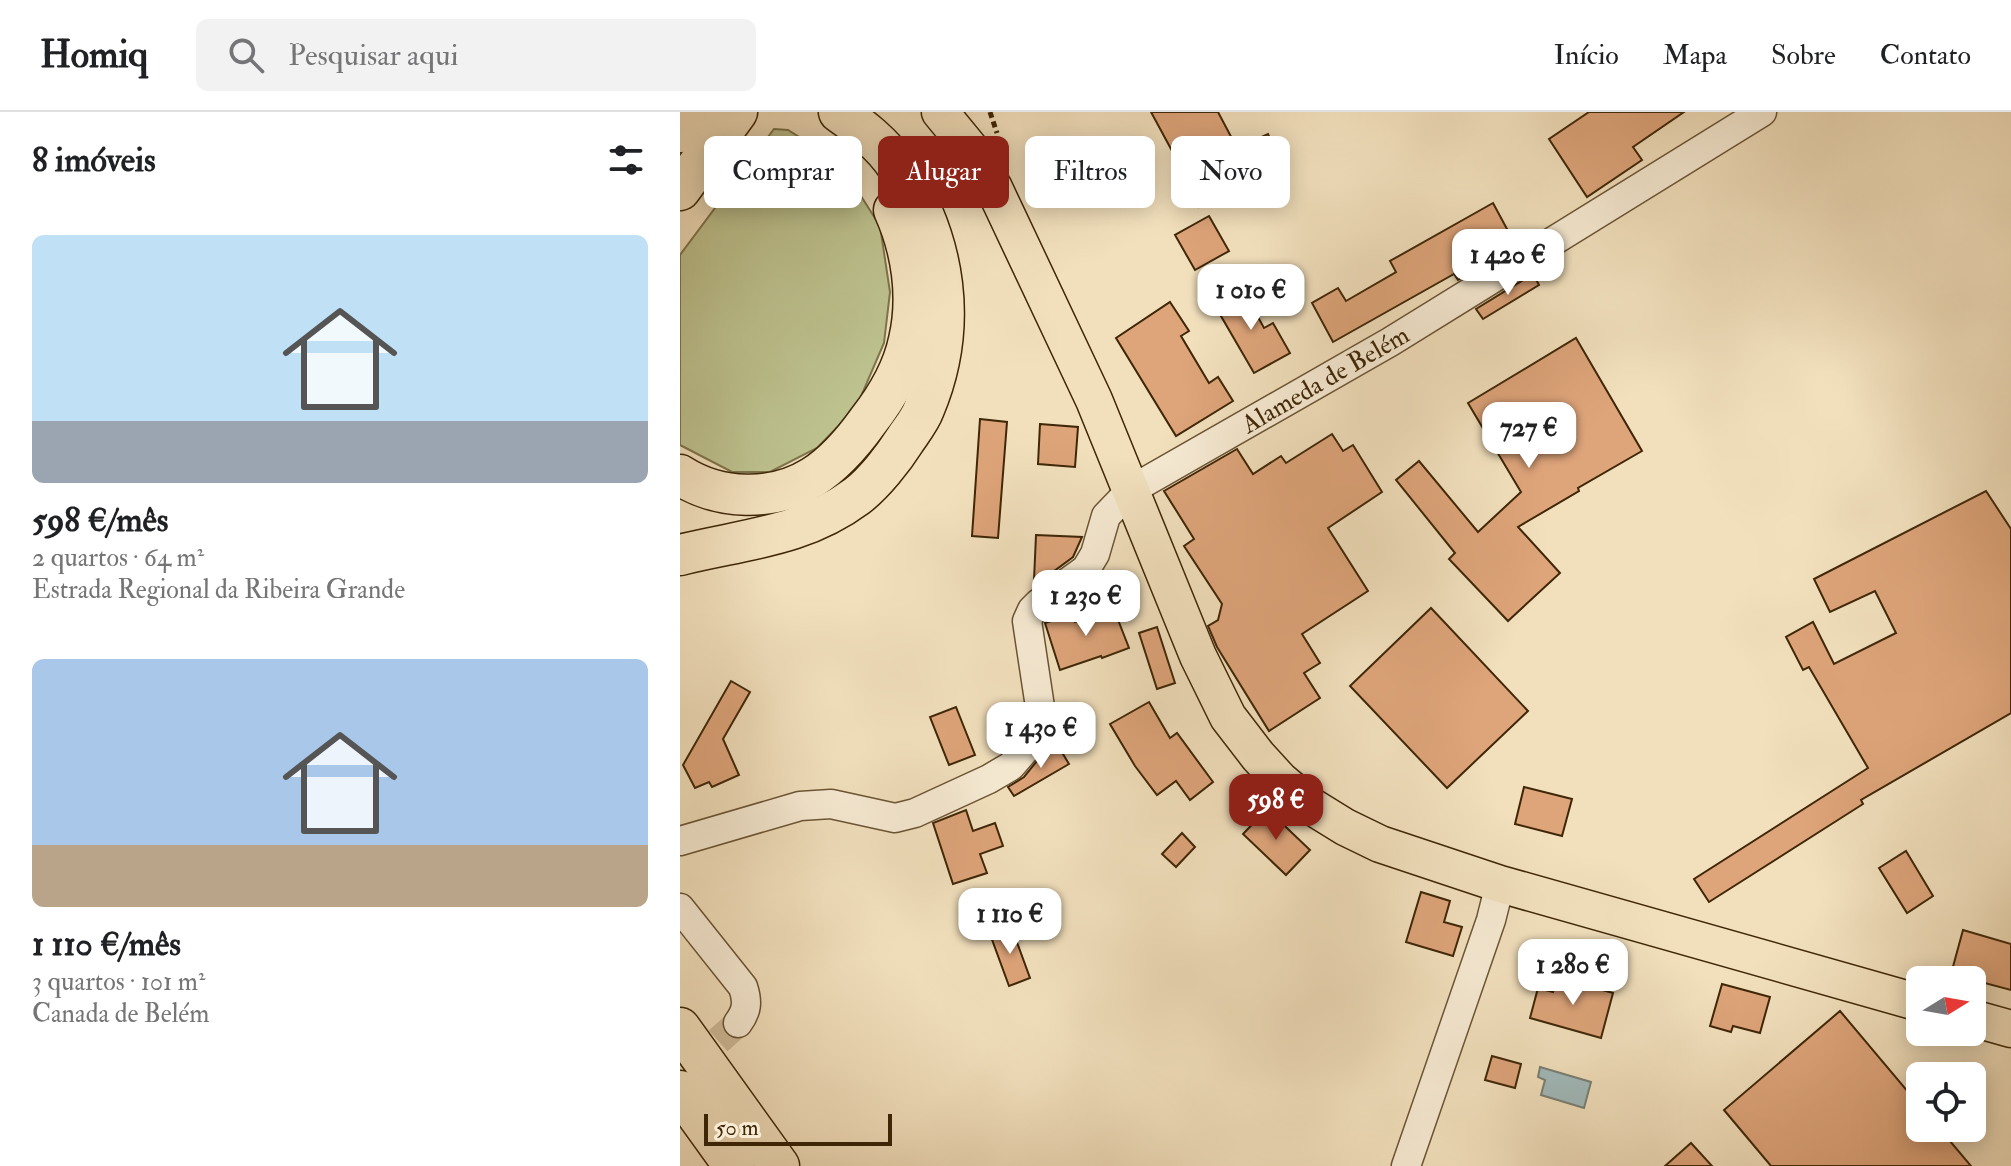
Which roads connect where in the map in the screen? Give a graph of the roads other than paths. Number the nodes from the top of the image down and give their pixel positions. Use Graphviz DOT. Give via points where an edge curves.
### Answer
graph roads {
  1 [pos="737,112"];
  2 [pos="940,112"];
  3 [pos="1762,112"];
  4 [pos="832,118"];
  5 [pos="680,190"];
  6 [pos="680,475"];
  7 [pos="1131,490"];
  8 [pos="680,555"];
  9 [pos="680,841"];
  10 [pos="1500,884"];
  11 [pos="680,908"];
  12 [pos="1906,999"];
  13 [pos="1986,1022"];
  14 [pos="738,1023"];
  15 [pos="680,1028"];
  16 [pos="2011,1029"];
  17 [pos="680,1091"];
  18 [pos="734,1166"];
  19 [pos="779,1166"];
  20 [pos="1406,1166"];
  1 -- 5 [label="highway"];
  2 -- 7 [label="main road" via="994,188"];
  3 -- 7 [label="street, Alameda de Belém" via="1390,342"];
  4 -- 6 [label="highway" via="890,200 909,255 913,313 896,376 857,437 799,484 734,494"];
  4 -- 8 [label="highway" via="867,132 896,164 924,214 937,251 943,348 924,411 895,456 859,495 813,523"];
  7 -- 9 [label="street, Alameda de Belém" via="1106,516 1086,569 1039,603 1027,621 1040,707 1029,745 1011,766 895,818 831,804 800,806"];
  7 -- 10 [label="main road" via="1228,717 1280,780 1311,806 1380,844"];
  10 -- 12 [label="main road"];
  10 -- 20 [label="street"];
  11 -- 14 [label="street" via="743,987 745,1014"];
  13 -- 16 [label="main road"];
  15 -- 19 [label="highway"];
  17 -- 18 [label="highway"];
}
